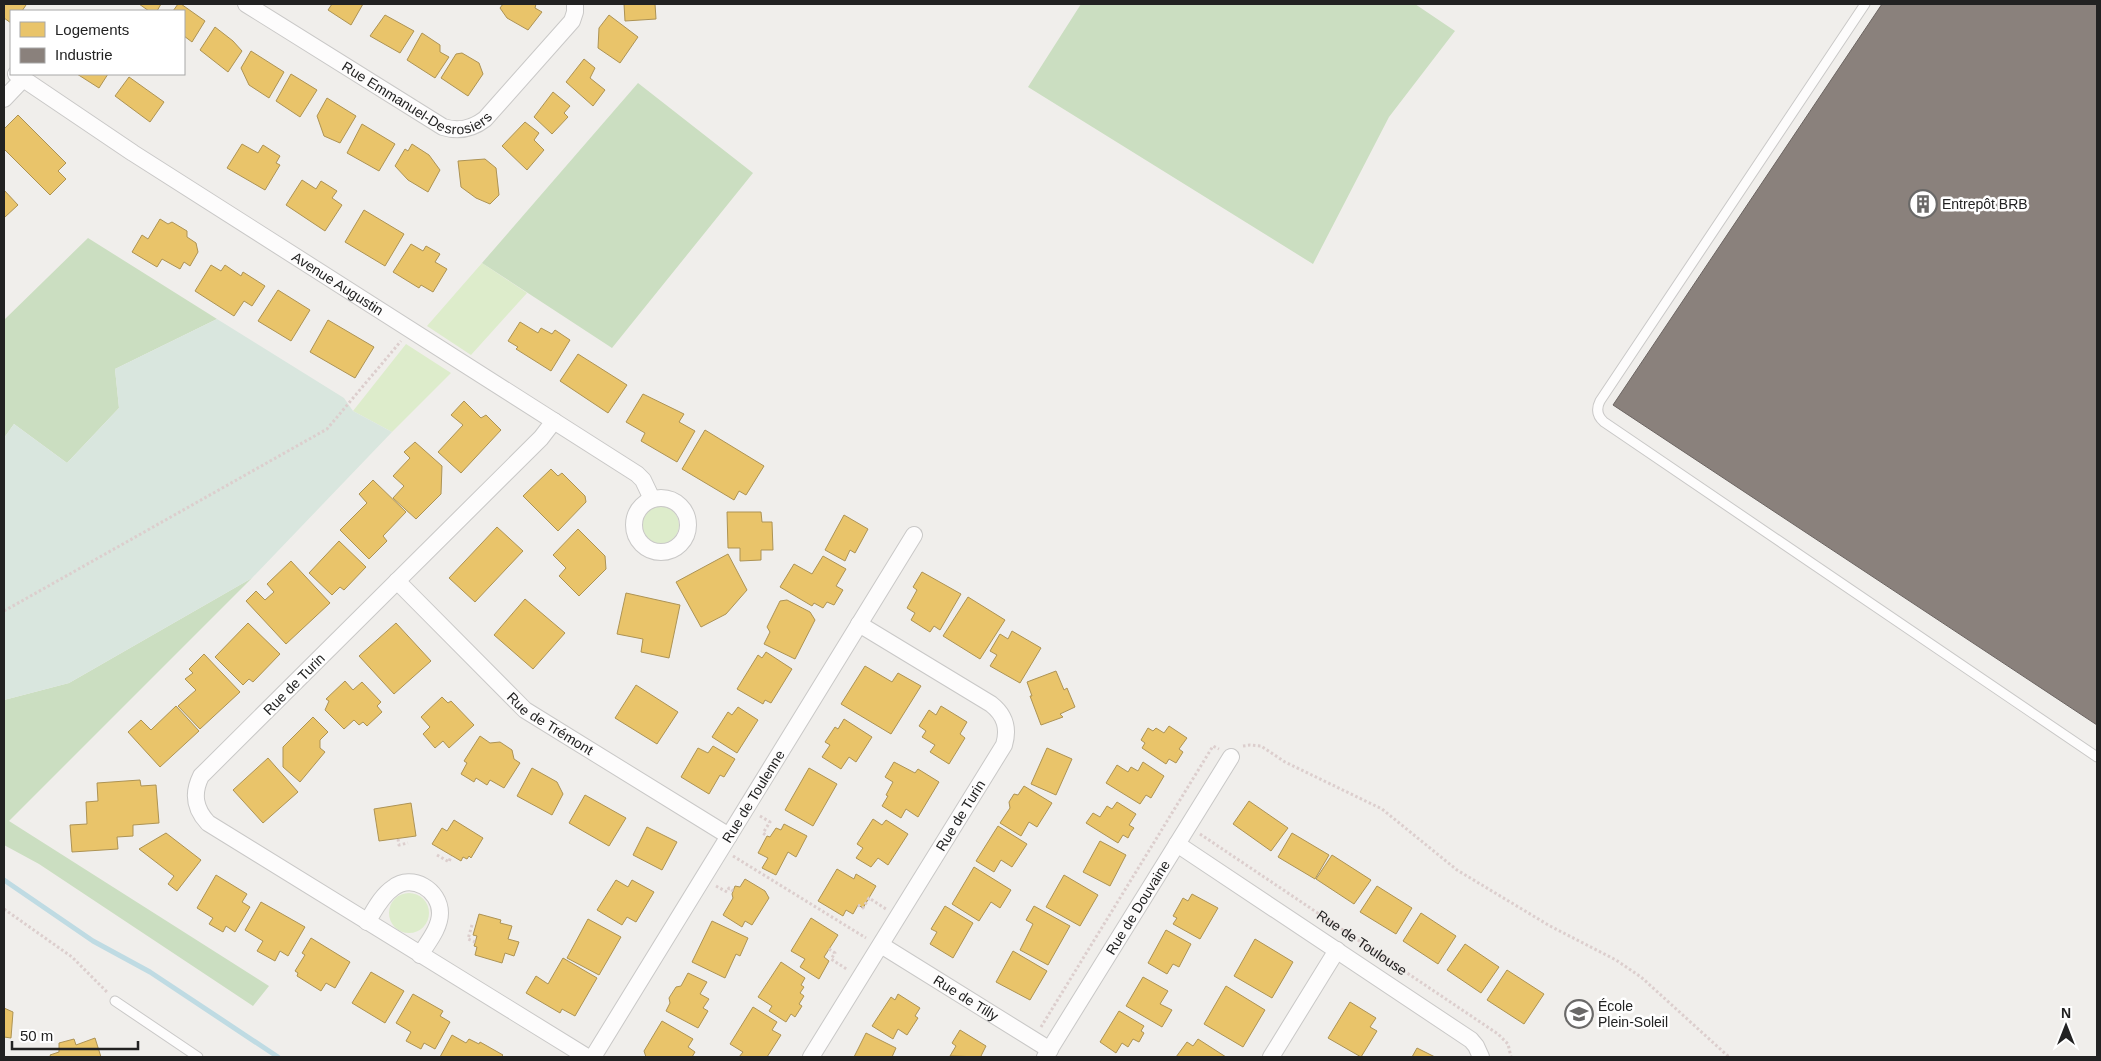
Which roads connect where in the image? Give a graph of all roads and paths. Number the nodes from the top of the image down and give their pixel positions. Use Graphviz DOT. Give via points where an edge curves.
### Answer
graph roads {
  1 [pos="246,4"];
  2 [pos="575,4"];
  3 [pos="1865,4"];
  4 [pos="16,75"];
  5 [pos="18,75"];
  6 [pos="4,100"];
  7 [pos="402,339"];
  8 [pos="554,420"];
  9 [pos="652,500"];
  10 [pos="914,535"];
  11 [pos="397,581"];
  12 [pos="4,611"];
  13 [pos="859,624"];
  14 [pos="1213,746"];
  15 [pos="1231,757"];
  16 [pos="2097,757"];
  17 [pos="746,808"];
  18 [pos="729,836"];
  19 [pos="767,836"];
  20 [pos="1203,836"];
  21 [pos="398,839"];
  22 [pos="408,843"];
  23 [pos="1177,844"];
  24 [pos="730,854"];
  25 [pos="437,855"];
  26 [pos="452,856"];
  27 [pos="858,905"];
  28 [pos="4,909"];
  29 [pos="899,917"];
  30 [pos="367,922"];
  31 [pos="472,925"];
  32 [pos="475,942"];
  33 [pos="875,943"];
  34 [pos="829,949"];
  35 [pos="1337,950"];
  36 [pos="420,954"];
  37 [pos="860,978"];
  38 [pos="115,1001"];
  39 [pos="1042,1025"];
  40 [pos="1048,1054"];
  41 [pos="198,1057"];
  42 [pos="587,1057"];
  43 [pos="592,1057"];
  44 [pos="812,1057"];
  45 [pos="1271,1057"];
  46 [pos="1481,1057"];
  47 [pos="1511,1057"];
  48 [pos="1729,1057"];
  1 -- 2 [label="street, Rue Emmanuel-Desrosiers" via="452,130 470,128 485,120 572,21"];
  3 -- 16 [label="lane" via="1600,401 1598,414 1604,422"];
  4 -- 6 [label="street"];
  5 -- 8 [label="street, Avenue Augustin" via="141,158"];
  7 -- 12 [label="path" via="327,429"];
  8 -- 9 [label="street, Avenue Augustin" via="637,474"];
  8 -- 11 [label="street, Rue de Turin" via="542,438"];
  10 -- 13 [label="street, Rue de Toulenne"];
  11 -- 18 [label="street, Rue de Trémont" via="525,710"];
  11 -- 30 [label="street, Rue de Turin" via="202,776 195,799 208,824"];
  13 -- 17 [label="street, Rue de Toulenne"];
  13 -- 29 [label="street, Rue de Turin" via="991,704 1002,714 1007,730 1004,745"];
  14 -- 39 [label="path, Rue de Douvaine"];
  15 -- 23 [label="street, Rue de Douvaine"];
  15 -- 48 [label="path" via="1240,747 1260,746 1285,762 1382,809 1457,870 1641,977"];
  17 -- 18 [label="street, Rue de Toulenne"];
  17 -- 19 [label="path" via="770,822 763,833"];
  18 -- 43 [label="street, Rue de Toulenne"];
  20 -- 47 [label="path, Rue de Toulouse" via="1498,1034 1508,1044"];
  21 -- 22 [label="path" via="399,845"];
  23 -- 35 [label="street, Rue de Toulouse"];
  23 -- 40 [label="street, Rue de Douvaine"];
  24 -- 33 [label="path"];
  25 -- 26 [label="path" via="448,862"];
  27 -- 29 [label="path" via="863,908 869,898"];
  28 -- 38 [label="path" via="72,956"];
  29 -- 33 [label="street, Rue de Turin"];
  30 -- 36 [label="street, Rue de Turin"];
  30 -- 36 [label="street" via="394,887 411,883 428,888 438,901 440,911 437,926"];
  31 -- 32 [label="path" via="468,939"];
  33 -- 37 [label="street, Rue de Turin"];
  33 -- 40 [label="street, Rue de Tilly"];
  34 -- 37 [label="path" via="835,953 831,959"];
  35 -- 45 [label="street"];
  35 -- 46 [label="street, Rue de Toulouse" via="1470,1040"];
  36 -- 42 [label="street, Rue de Turin"];
  37 -- 44 [label="street, Rue de Turin"];
  38 -- 41 [label="lane"];
}
